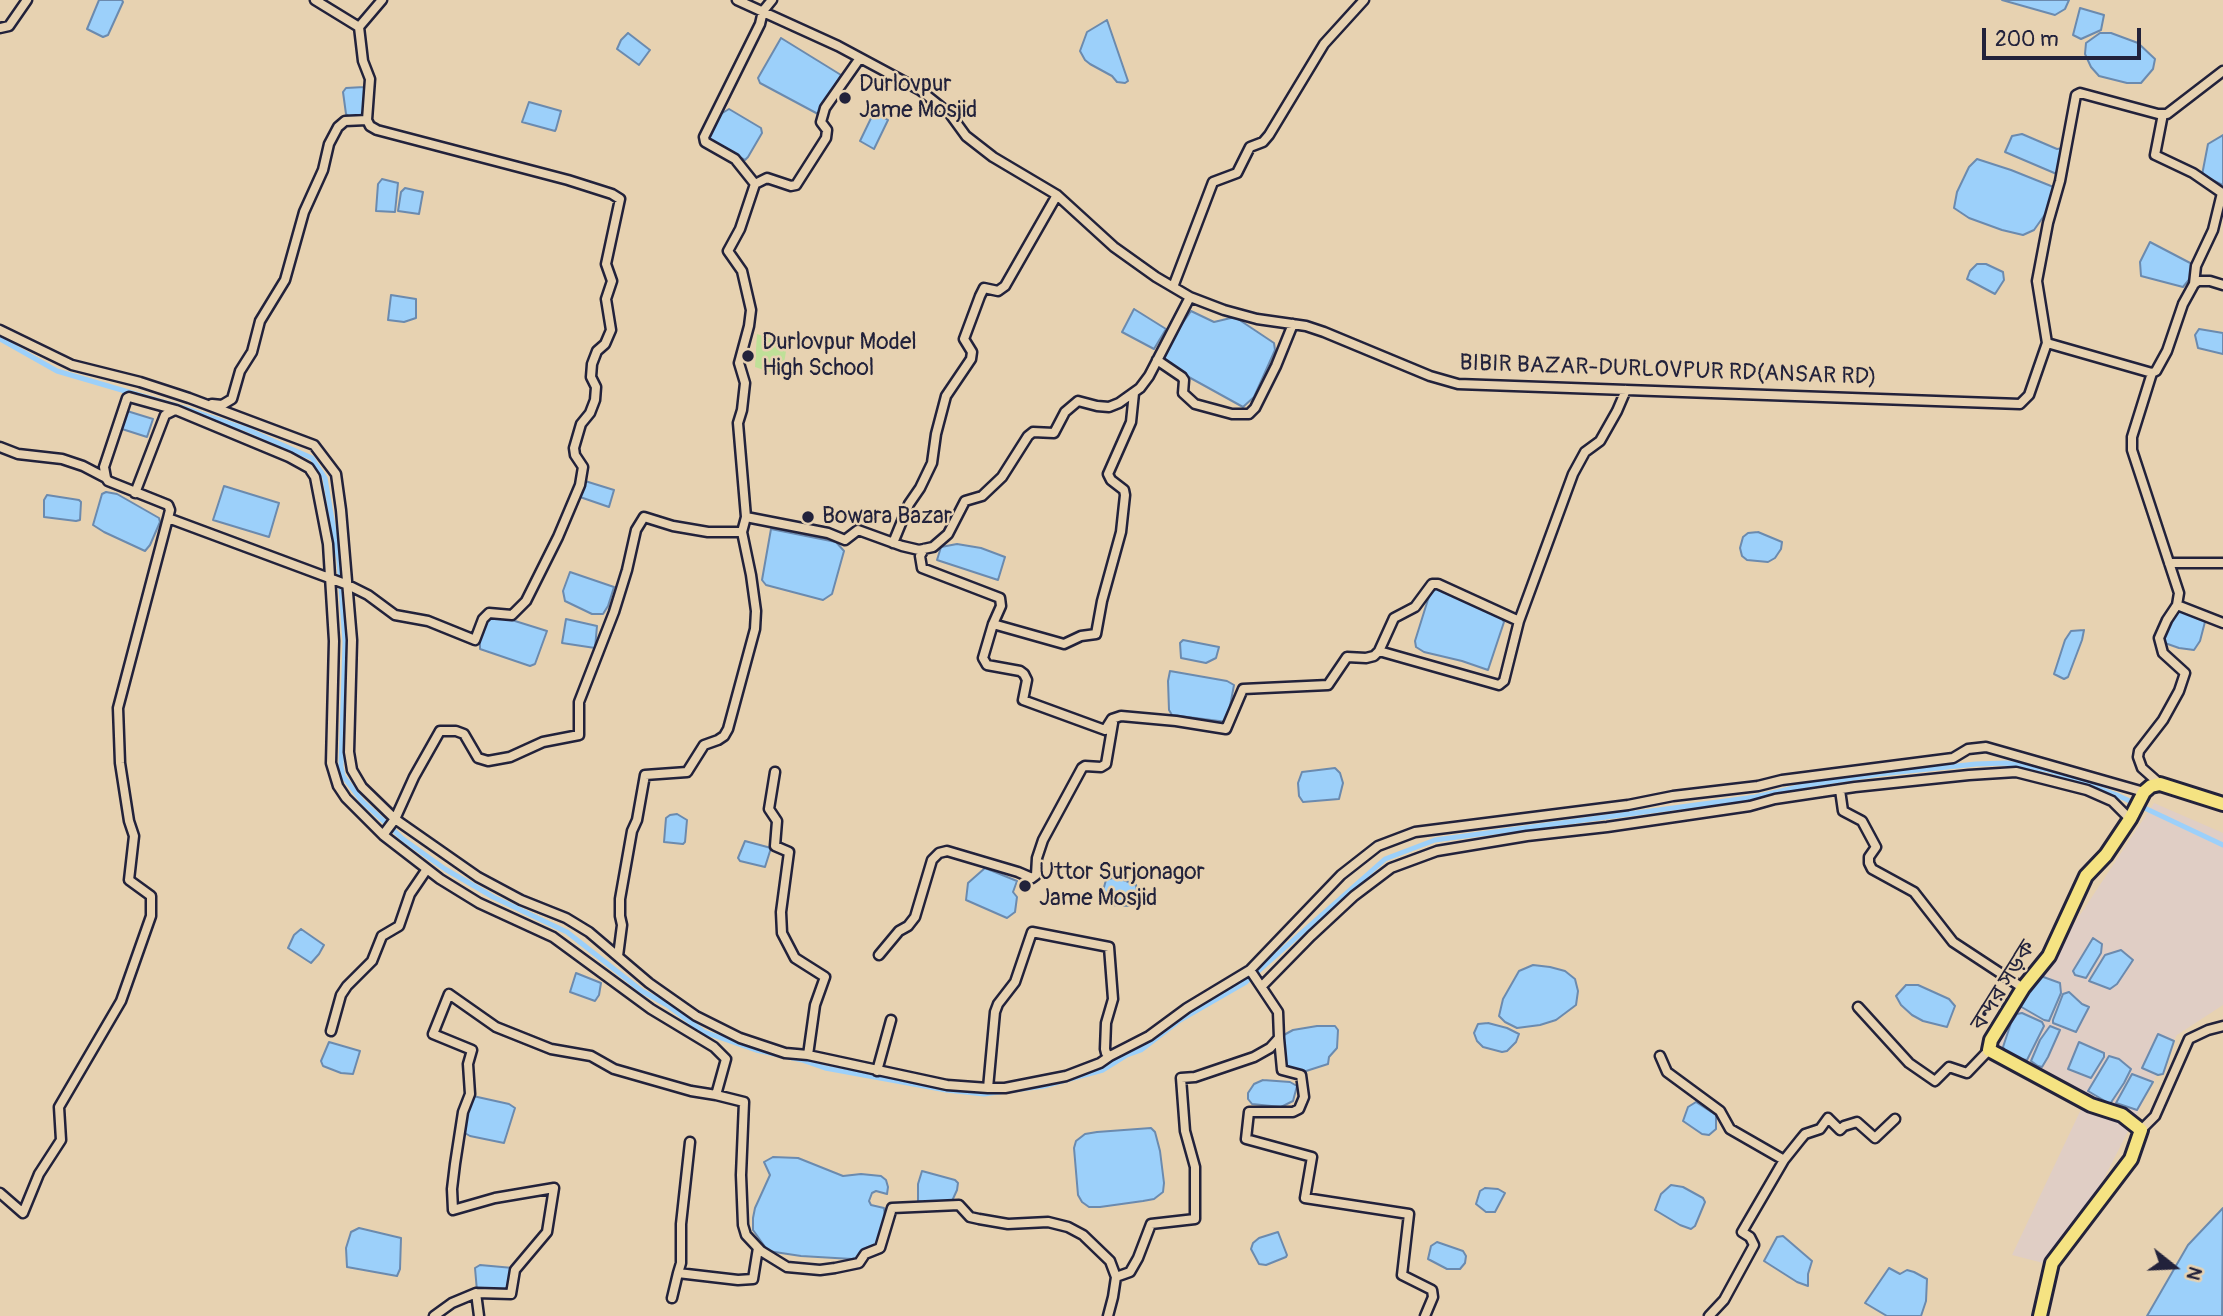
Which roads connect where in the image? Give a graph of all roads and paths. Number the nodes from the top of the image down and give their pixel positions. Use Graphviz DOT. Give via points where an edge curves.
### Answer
graph roads {
  1 [pos="27,0"];
  2 [pos="315,0"];
  3 [pos="382,0"];
  4 [pos="737,0"];
  5 [pos="772,0"];
  6 [pos="1364,0"];
  7 [pos="764,11"];
  8 [pos="359,27"];
  9 [pos="0,28"];
  10 [pos="860,58"];
  11 [pos="2223,71"];
  12 [pos="2163,114"];
  13 [pos="367,120"];
  14 [pos="755,184"];
  15 [pos="1057,195"];
  16 [pos="2194,284"];
  17 [pos="2223,285"];
  18 [pos="1172,287"];
  19 [pos="1190,297"];
  20 [pos="1293,324"];
  21 [pos="0,330"];
  22 [pos="2048,342"];
  23 [pos="1157,360"];
  24 [pos="2151,373"];
  25 [pos="1626,390"];
  26 [pos="1134,393"];
  27 [pos="184,400"];
  28 [pos="174,410"];
  29 [pos="0,447"];
  30 [pos="106,478"];
  31 [pos="135,492"];
  32 [pos="168,517"];
  33 [pos="746,517"];
  34 [pos="742,532"];
  35 [pos="893,543"];
  36 [pos="924,550"];
  37 [pos="2169,563"];
  38 [pos="2223,563"];
  39 [pos="330,578"];
  40 [pos="348,584"];
  41 [pos="2177,605"];
  42 [pos="1519,621"];
  43 [pos="2223,623"];
  44 [pos="993,624"];
  45 [pos="1379,651"];
  46 [pos="1115,717"];
  47 [pos="775,772"];
  48 [pos="2160,784"];
  49 [pos="1840,790"];
  50 [pos="2143,794"];
  51 [pos="2223,804"];
  52 [pos="2131,817"];
  53 [pos="394,820"];
  54 [pos="383,835"];
  55 [pos="428,869"];
  56 [pos="879,955"];
  57 [pos="618,956"];
  58 [pos="1250,970"];
  59 [pos="1263,985"];
  60 [pos="2023,988"];
  61 [pos="1858,1007"];
  62 [pos="891,1020"];
  63 [pos="2223,1026"];
  64 [pos="331,1031"];
  65 [pos="1279,1038"];
  66 [pos="1989,1050"];
  67 [pos="808,1055"];
  68 [pos="1110,1056"];
  69 [pos="1660,1056"];
  70 [pos="877,1071"];
  71 [pos="988,1088"];
  72 [pos="716,1095"];
  73 [pos="1895,1119"];
  74 [pos="2141,1130"];
  75 [pos="690,1142"];
  76 [pos="1784,1160"];
  77 [pos="0,1193"];
  78 [pos="758,1248"];
  79 [pos="678,1273"];
  80 [pos="1116,1277"];
  81 [pos="477,1293"];
  82 [pos="671,1298"];
  83 [pos="434,1316"];
  84 [pos="479,1316"];
  85 [pos="1108,1316"];
  86 [pos="1425,1316"];
  87 [pos="1709,1316"];
  88 [pos="2040,1316"];
  1 -- 9 [label="street" via="9,26"];
  2 -- 8 [label="street"];
  3 -- 8 [label="street"];
  4 -- 7 [label="street, BIBIR BAZAR-DURLOVPUR RD(ANSAR RD)"];
  5 -- 7 [label="street"];
  6 -- 18 [label="street" via="1324,44 1269,135 1250,147 1237,173 1213,182"];
  7 -- 10 [label="street, BIBIR BAZAR-DURLOVPUR RD(ANSAR RD)"];
  7 -- 14 [label="street" via="704,140 735,159"];
  8 -- 13 [label="street" via="370,79"];
  10 -- 14 [label="street" via="825,108 821,122 826,138 796,185 767,178"];
  10 -- 15 [label="street, BIBIR BAZAR-DURLOVPUR RD(ANSAR RD)" via="919,90 993,157"];
  11 -- 12 [label="street"];
  12 -- 16 [label="street" via="2155,155 2222,193"];
  12 -- 22 [label="street" via="2076,95 2038,281"];
  13 -- 27 [label="street" via="345,121 329,144 285,280 260,321 232,399 222,405"];
  13 -- 40 [label="street" via="377,130 568,180 620,199 606,264 612,281 606,299 611,330 592,364 596,400 581,424 574,448 583,472 526,601 512,615 489,613 472,640 428,621 395,615"];
  14 -- 33 [label="street" via="728,251 742,271 751,310 739,363 745,383 738,423"];
  15 -- 18 [label="street, BIBIR BAZAR-DURLOVPUR RD(ANSAR RD)" via="1114,247"];
  15 -- 35 [label="street" via="1005,286 984,288 980,296 964,339 971,359 946,396 932,463"];
  16 -- 17 [label="street" via="2210,281"];
  16 -- 24 [label="street" via="2160,368"];
  18 -- 19 [label="street, BIBIR BAZAR-DURLOVPUR RD(ANSAR RD)"];
  19 -- 20 [label="street, BIBIR BAZAR-DURLOVPUR RD(ANSAR RD)" via="1235,313"];
  19 -- 23 [label="street"];
  20 -- 23 [label="street" via="1249,414 1195,404 1183,393 1182,377"];
  20 -- 25 [label="street, BIBIR BAZAR-DURLOVPUR RD(ANSAR RD)" via="1324,331 1458,384"];
  21 -- 27 [label="street" via="72,365 140,382"];
  22 -- 24 [label="street"];
  22 -- 25 [label="street, BIBIR BAZAR-DURLOVPUR RD(ANSAR RD)" via="2029,396 2020,404"];
  23 -- 26 [label="street"];
  24 -- 37 [label="street" via="2132,450"];
  25 -- 42 [label="street" via="1600,441 1585,452 1573,474"];
  26 -- 36 [label="street" via="1109,407 1078,401 1065,412 1054,433 1033,432 1002,477 982,496 965,501 948,534"];
  26 -- 44 [label="street" via="1131,422 1108,474 1125,495 1097,632 1064,644"];
  27 -- 28 [label="street"];
  27 -- 40 [label="street" via="314,445 336,474"];
  28 -- 30 [label="street" via="127,398 104,467"];
  28 -- 31 [label="street" via="165,415"];
  28 -- 39 [label="street" via="309,468 315,477 328,544"];
  29 -- 30 [label="street" via="62,459"];
  30 -- 31 [label="street"];
  31 -- 32 [label="street" via="168,505"];
  32 -- 39 [label="street"];
  32 -- 77 [label="street" via="118,708 120,764 134,835 129,880 151,896 151,916 121,1001 58,1107 61,1140 39,1174 23,1213"];
  33 -- 34 [label="street"];
  33 -- 35 [label="street" via="845,540 858,530"];
  34 -- 53 [label="street" via="708,532 644,517 579,702 579,735 488,761 478,758 464,734 440,731"];
  34 -- 57 [label="street" via="755,629 728,729 718,740 704,745 687,772 645,775 620,899"];
  35 -- 36 [label="street"];
  36 -- 44 [label="street" via="922,568 1000,598"];
  37 -- 38 [label="street"];
  37 -- 41 [label="street" via="2179,593"];
  39 -- 40 [label="street"];
  39 -- 54 [label="street" via="334,641 331,762 346,798"];
  40 -- 53 [label="street" via="352,770"];
  41 -- 43 [label="street"];
  41 -- 48 [label="street" via="2159,638 2163,653 2185,673 2138,757 2142,768"];
  42 -- 45 [label="street" via="1433,583 1415,607 1394,618"];
  42 -- 45 [label="street" via="1504,681 1499,685"];
  44 -- 46 [label="street" via="984,662 1024,674 1023,700 1105,730"];
  45 -- 46 [label="street" via="1366,658 1347,657 1328,685 1243,689 1226,729 1176,720"];
  46 -- 56 [label="street" via="1106,764 1083,767 1043,840 1036,875 1032,878 947,851 939,853 932,860 915,918"];
  47 -- 67 [label="street" via="769,809 778,821 775,846 789,852 782,933 795,958 825,977 815,1005"];
  48 -- 50 [label="highway"];
  48 -- 51 [label="highway"];
  49 -- 52 [label="street" via="2016,772 2087,790 2112,801"];
  49 -- 59 [label="street" via="1527,836 1437,851 1402,862 1354,896"];
  49 -- 60 [label="street" via="1843,811 1863,821 1877,846 1869,857 1872,869 1914,892 1953,942"];
  50 -- 52 [label="highway, বন্দর সড়ক"];
  50 -- 58 [label="street" via="1986,747 1953,758 1415,832 1378,846 1341,875"];
  52 -- 60 [label="highway, বন্দর সড়ক" via="2086,876 2049,956"];
  53 -- 54 [label="street"];
  53 -- 57 [label="street" via="478,877 566,918"];
  54 -- 55 [label="street"];
  55 -- 64 [label="street" via="410,894 400,926 382,936 372,961 341,995"];
  55 -- 72 [label="street" via="479,903 553,937 652,1009 714,1047 726,1059"];
  57 -- 67 [label="street" via="649,983 718,1028 785,1053"];
  58 -- 59 [label="street"];
  58 -- 68 [label="street"];
  59 -- 65 [label="street" via="1279,1012"];
  60 -- 66 [label="highway, বন্দর সড়ক"];
  61 -- 66 [label="street" via="1909,1063 1935,1081 1949,1067 1967,1073"];
  62 -- 70 [label="street"];
  63 -- 74 [label="street" via="2189,1039 2155,1116"];
  65 -- 80 [label="street" via="1254,1056 1181,1078 1185,1131 1195,1167 1195,1219 1151,1224 1130,1272"];
  65 -- 86 [label="street" via="1282,1070 1301,1075 1304,1097 1293,1112 1249,1112 1245,1139 1312,1157 1306,1198 1409,1214 1402,1275 1432,1290"];
  66 -- 74 [label="highway, বন্দর সড়ক" via="2091,1105 2122,1115"];
  67 -- 70 [label="street"];
  68 -- 71 [label="street" via="1066,1076"];
  68 -- 71 [label="street" via="1105,1049 1113,999 1110,947 1032,932 1015,982 995,1012"];
  69 -- 76 [label="street" via="1667,1072 1720,1111 1730,1129"];
  70 -- 71 [label="street"];
  72 -- 78 [label="street" via="744,1102 743,1225"];
  72 -- 81 [label="street" via="614,1069 591,1056 551,1049 496,1027 449,994 433,1034 472,1050 453,1210 554,1188 547,1232 515,1270 510,1294"];
  73 -- 76 [label="street" via="1875,1138 1857,1122 1840,1130 1828,1118 1820,1129 1805,1134"];
  74 -- 88 [label="highway" via="2131,1159 2052,1263"];
  75 -- 79 [label="street"];
  76 -- 87 [label="street" via="1742,1232 1754,1245 1724,1300"];
  78 -- 79 [label="street" via="753,1279"];
  78 -- 80 [label="street" via="787,1268 835,1269 859,1263 865,1254 878,1251 892,1208 959,1205 970,1217 979,1219 1068,1227 1110,1261"];
  79 -- 82 [label="street"];
  80 -- 85 [label="street"];
  81 -- 83 [label="street"];
  81 -- 84 [label="street"];
}
